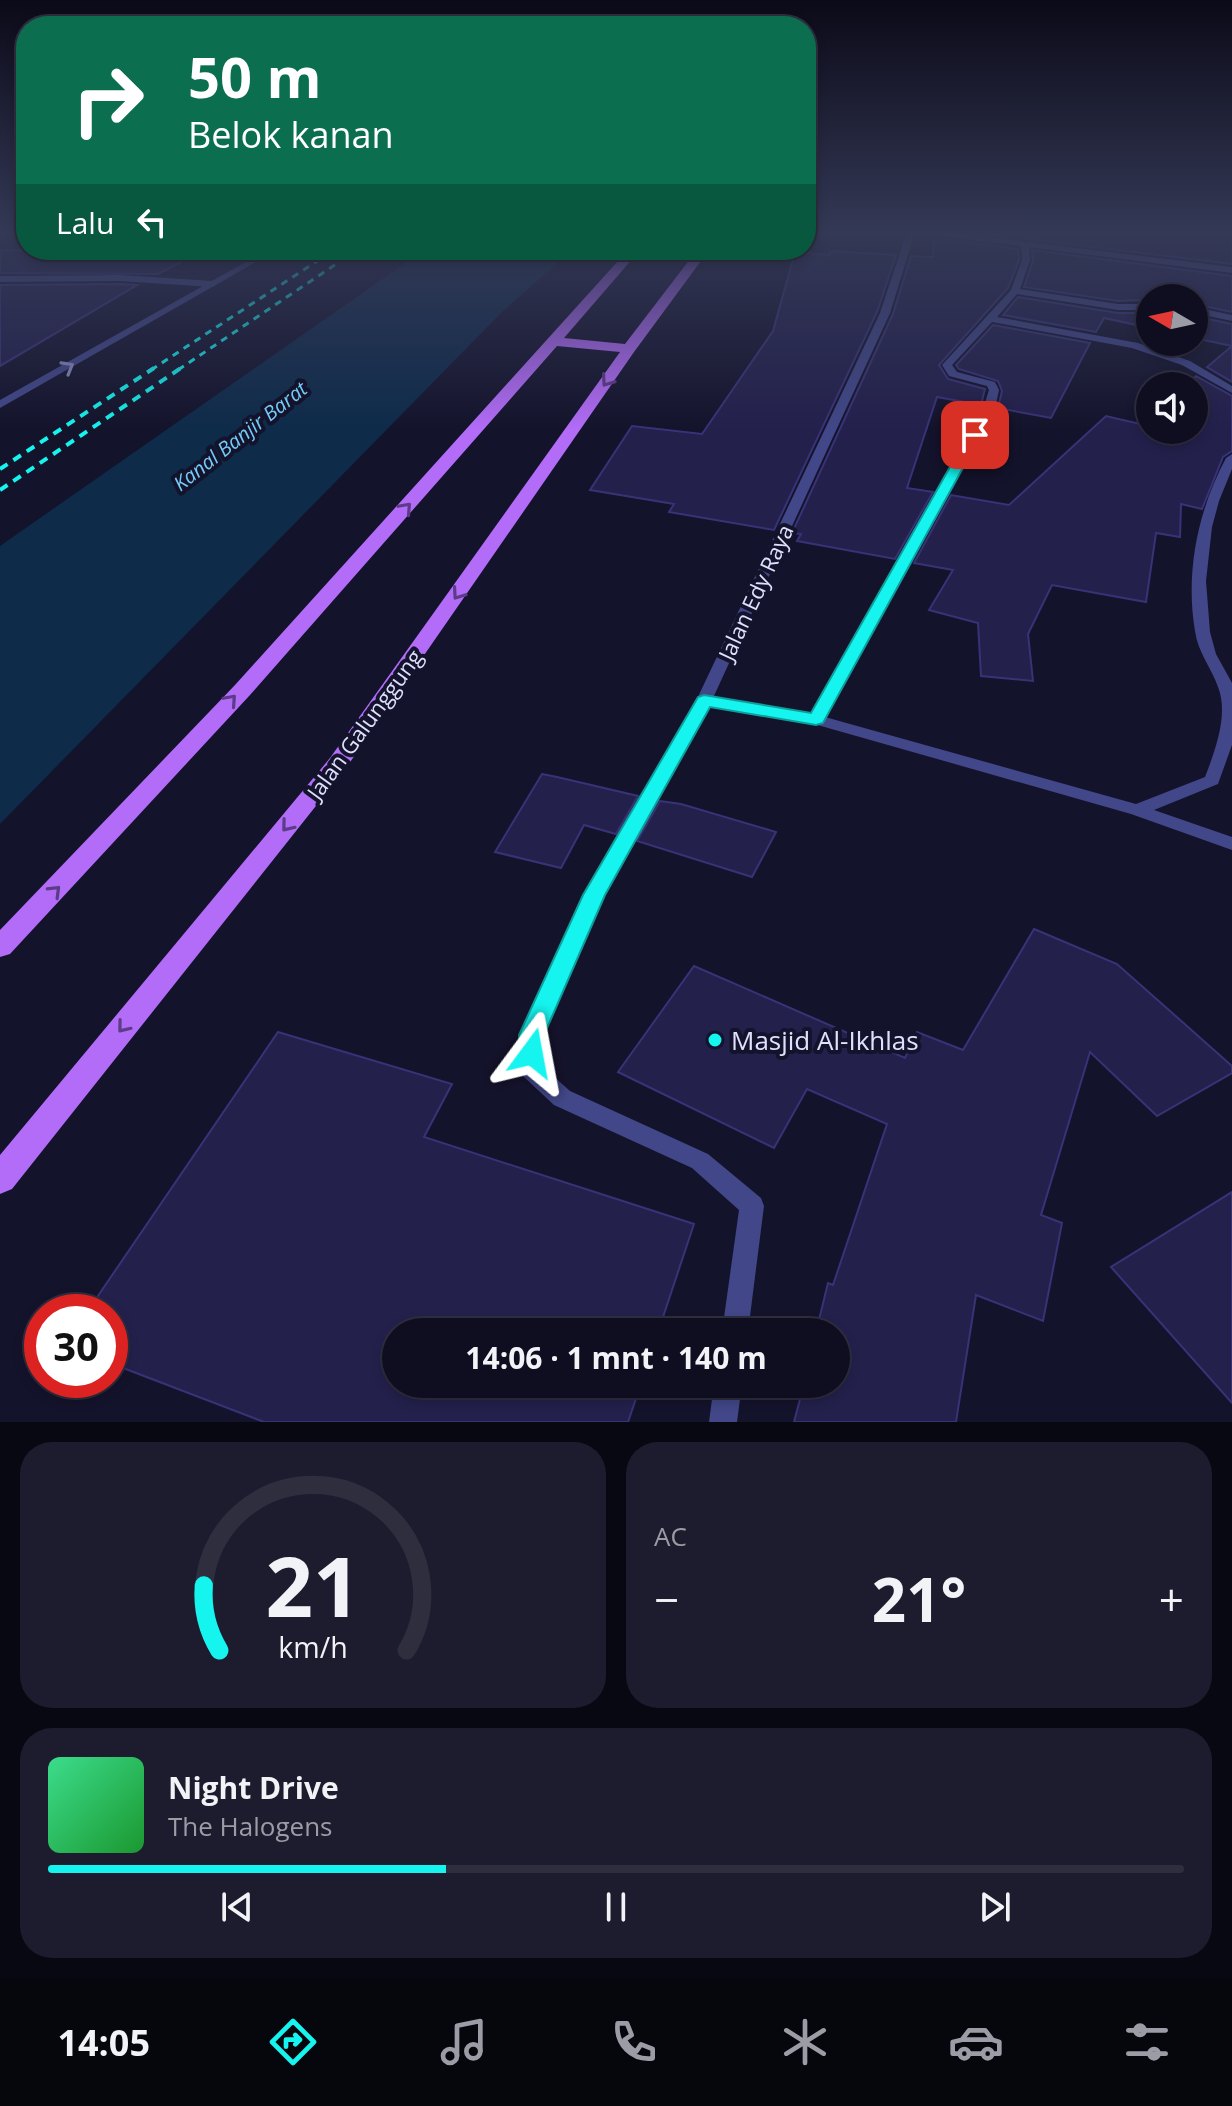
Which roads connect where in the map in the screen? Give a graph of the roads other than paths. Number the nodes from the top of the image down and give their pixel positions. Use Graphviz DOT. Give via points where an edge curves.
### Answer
graph roads {
  1 [pos="188,298"];
  2 [pos="591,298"];
  3 [pos="667,298"];
  4 [pos="890,298"];
  5 [pos="1008,298"];
  6 [pos="1062,298"];
  7 [pos="1136,307"];
  8 [pos="1208,313"];
  9 [pos="988,318"];
  10 [pos="1232,318"];
  11 [pos="553,341"];
  12 [pos="629,349"];
  13 [pos="1232,390"];
  14 [pos="0,405"];
  15 [pos="1232,458"];
  16 [pos="704,701"];
  17 [pos="1230,705"];
  18 [pos="816,719"];
  19 [pos="1137,810"];
  20 [pos="1232,844"];
  21 [pos="0,947"];
  22 [pos="0,1179"];
  23 [pos="737,1318"];
  24 [pos="726,1398"];
  25 [pos="723,1422"];
  14 -- 1 [label="street, one-way"];
  2 -- 11 [label="main road"];
  3 -- 12 [label="main road, Jalan Galunggung"];
  4 -- 16 [label="street, Jalan Edy Raya"];
  5 -- 9 [label="street"];
  6 -- 7 [label="street"];
  8 -- 10 [label="street"];
  9 -- 13 [label="street" via="1145,348 1186,363"];
  9 -- 18 [label="street" via="947,369 991,384 989,409"];
  11 -- 12 [label="main road"];
  21 -- 11 [label="main road, one-way" via="93,853"];
  12 -- 22 [label="main road, Jalan Galunggung, one-way" via="338,763"];
  15 -- 17 [label="street" via="1215,489 1198,599 1208,653"];
  16 -- 18 [label="street"];
  16 -- 23 [label="street, Jalan Edy Raya" via="594,895 532,1035 532,1071 562,1098 700,1161 752,1206"];
  17 -- 19 [label="street" via="1229,736 1212,780"];
  18 -- 19 [label="street"];
  19 -- 20 [label="street"];
  24 -- 25 [label="street"];
}
